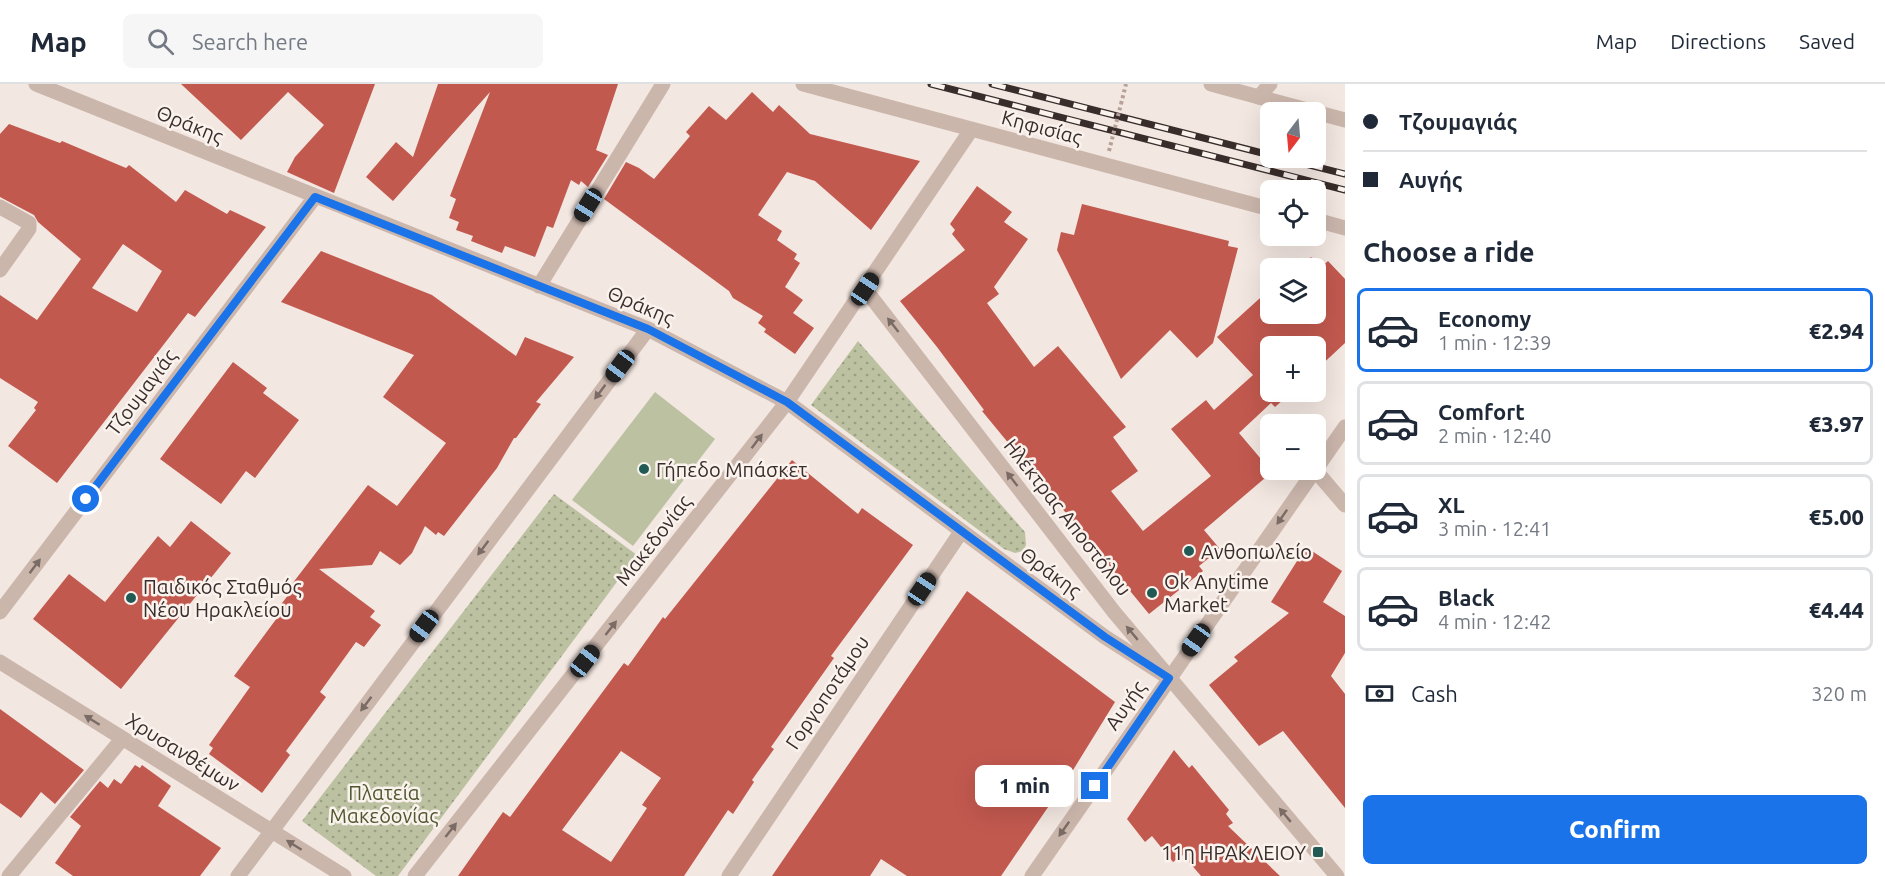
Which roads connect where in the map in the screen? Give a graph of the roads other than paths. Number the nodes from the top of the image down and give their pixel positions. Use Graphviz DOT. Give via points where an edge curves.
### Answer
graph roads {
  1 [pos="36,84"];
  2 [pos="663,84"];
  3 [pos="803,84"];
  4 [pos="1211,84"];
  5 [pos="1270,84"];
  6 [pos="1259,97"];
  7 [pos="1345,120"];
  8 [pos="971,130"];
  9 [pos="315,197"];
  10 [pos="1260,206"];
  11 [pos="0,207"];
  12 [pos="1326,223"];
  13 [pos="1345,228"];
  14 [pos="0,270"];
  15 [pos="538,286"];
  16 [pos="865,289"];
  17 [pos="648,329"];
  18 [pos="787,402"];
  19 [pos="1345,427"];
  20 [pos="1326,454"];
  21 [pos="1308,480"];
  22 [pos="1324,480"];
  23 [pos="1345,505"];
  24 [pos="961,532"];
  25 [pos="0,612"];
  26 [pos="0,662"];
  27 [pos="1169,678"];
  28 [pos="122,739"];
  29 [pos="270,831"];
  30 [pos="9,876"];
  31 [pos="238,876"];
  32 [pos="344,876"];
  33 [pos="415,876"];
  34 [pos="729,876"];
  35 [pos="1032,876"];
  36 [pos="1337,876"];
  1 -- 9 [label="street, Θράκης"];
  2 -- 15 [label="street"];
  3 -- 8 [label="street, Κηφισίας"];
  4 -- 6 [label="street"];
  5 -- 6 [label="street"];
  6 -- 7 [label="street"];
  8 -- 10 [label="street, Κηφισίας"];
  8 -- 16 [label="street, Μακεδονίας"];
  9 -- 15 [label="street, Θράκης"];
  25 -- 9 [label="street, Τζουμαγιάς, one-way"];
  11 -- 14 [label="street" via="29,223 29,229"];
  12 -- 13 [label="street"];
  15 -- 17 [label="street, Θράκης"];
  16 -- 18 [label="street, Μακεδονίας"];
  27 -- 16 [label="street, Ηλέκτρας Αποστόλου, one-way"];
  17 -- 18 [label="street, Θράκης"];
  17 -- 29 [label="street, one-way"];
  18 -- 24 [label="street, Θράκης"];
  33 -- 18 [label="street, Μακεδονίας, one-way"];
  19 -- 20 [label="street, Αυγής"];
  21 -- 27 [label="street, Αυγής, one-way"];
  22 -- 23 [label="street"];
  24 -- 27 [label="street, Θράκης" via="1105,637"];
  24 -- 34 [label="street, Γοργοποτάμου"];
  28 -- 26 [label="street, Χρυσανθέμων, one-way"];
  27 -- 35 [label="street, Αυγής, one-way"];
  36 -- 27 [label="street, Ηλέκτρας Αποστόλου, one-way"];
  28 -- 29 [label="street, Χρυσανθέμων"];
  28 -- 30 [label="street"];
  29 -- 31 [label="street"];
  32 -- 29 [label="street, Χρυσανθέμων, one-way"];
}
